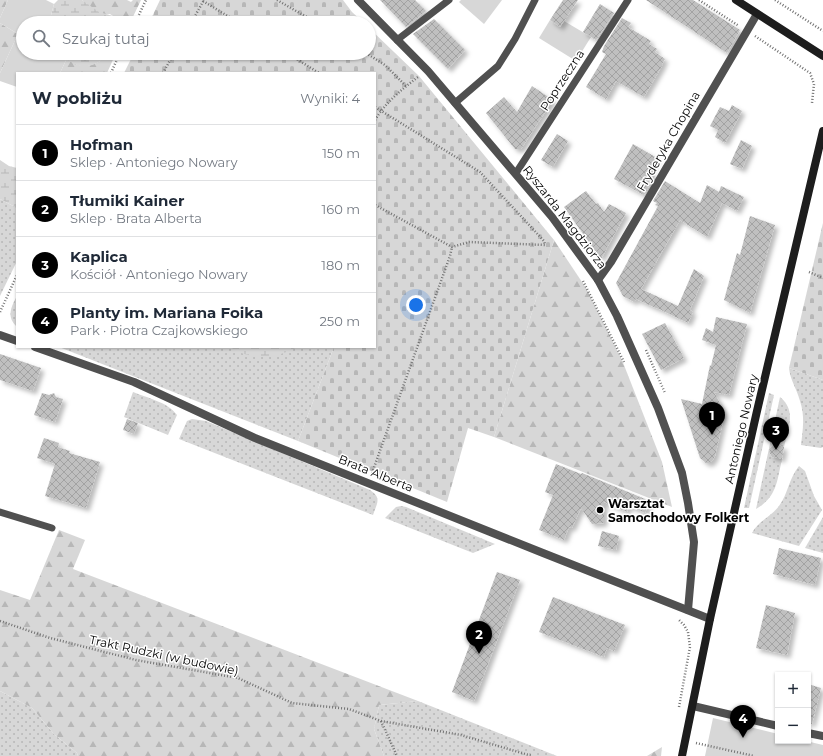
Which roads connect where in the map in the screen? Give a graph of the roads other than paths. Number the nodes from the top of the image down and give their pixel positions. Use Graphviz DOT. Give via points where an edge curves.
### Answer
graph roads {
  1 [pos="358,0"];
  2 [pos="449,0"];
  3 [pos="535,0"];
  4 [pos="628,0"];
  5 [pos="736,0"];
  6 [pos="757,14"];
  7 [pos="374,16"];
  8 [pos="376,18"];
  9 [pos="397,40"];
  10 [pos="823,56"];
  11 [pos="455,103"];
  12 [pos="823,132"];
  13 [pos="516,173"];
  14 [pos="598,280"];
  15 [pos="0,335"];
  16 [pos="16,341"];
  17 [pos="38,348"];
  18 [pos="0,512"];
  19 [pos="52,528"];
  20 [pos="688,610"];
  21 [pos="710,619"];
  22 [pos="693,706"];
  23 [pos="775,725"];
  24 [pos="811,734"];
  25 [pos="823,736"];
  26 [pos="682,756"];
  1 -- 7 [label="street, Ryszarda Magdziorza"];
  2 -- 9 [label="lane"];
  3 -- 11 [label="lane" via="498,66"];
  4 -- 13 [label="lane, Poprzeczna"];
  5 -- 6 [label="street"];
  6 -- 10 [label="street"];
  6 -- 14 [label="street, Fryderyka Chopina"];
  8 -- 9 [label="street, Ryszarda Magdziorza"];
  9 -- 11 [label="street, Ryszarda Magdziorza"];
  11 -- 13 [label="street, Ryszarda Magdziorza"];
  12 -- 21 [label="street, Antoniego Nowary"];
  13 -- 14 [label="street, Ryszarda Magdziorza" via="552,216"];
  14 -- 20 [label="street, Ryszarda Magdziorza" via="658,408 682,473 694,542"];
  15 -- 16 [label="street"];
  17 -- 20 [label="street, Brata Alberta" via="134,382 255,438"];
  18 -- 19 [label="lane"];
  20 -- 21 [label="street, Brata Alberta"];
  21 -- 22 [label="street, Antoniego Nowary"];
  22 -- 23 [label="street"];
  22 -- 26 [label="street, Antoniego Nowary"];
  24 -- 25 [label="street"];
}
